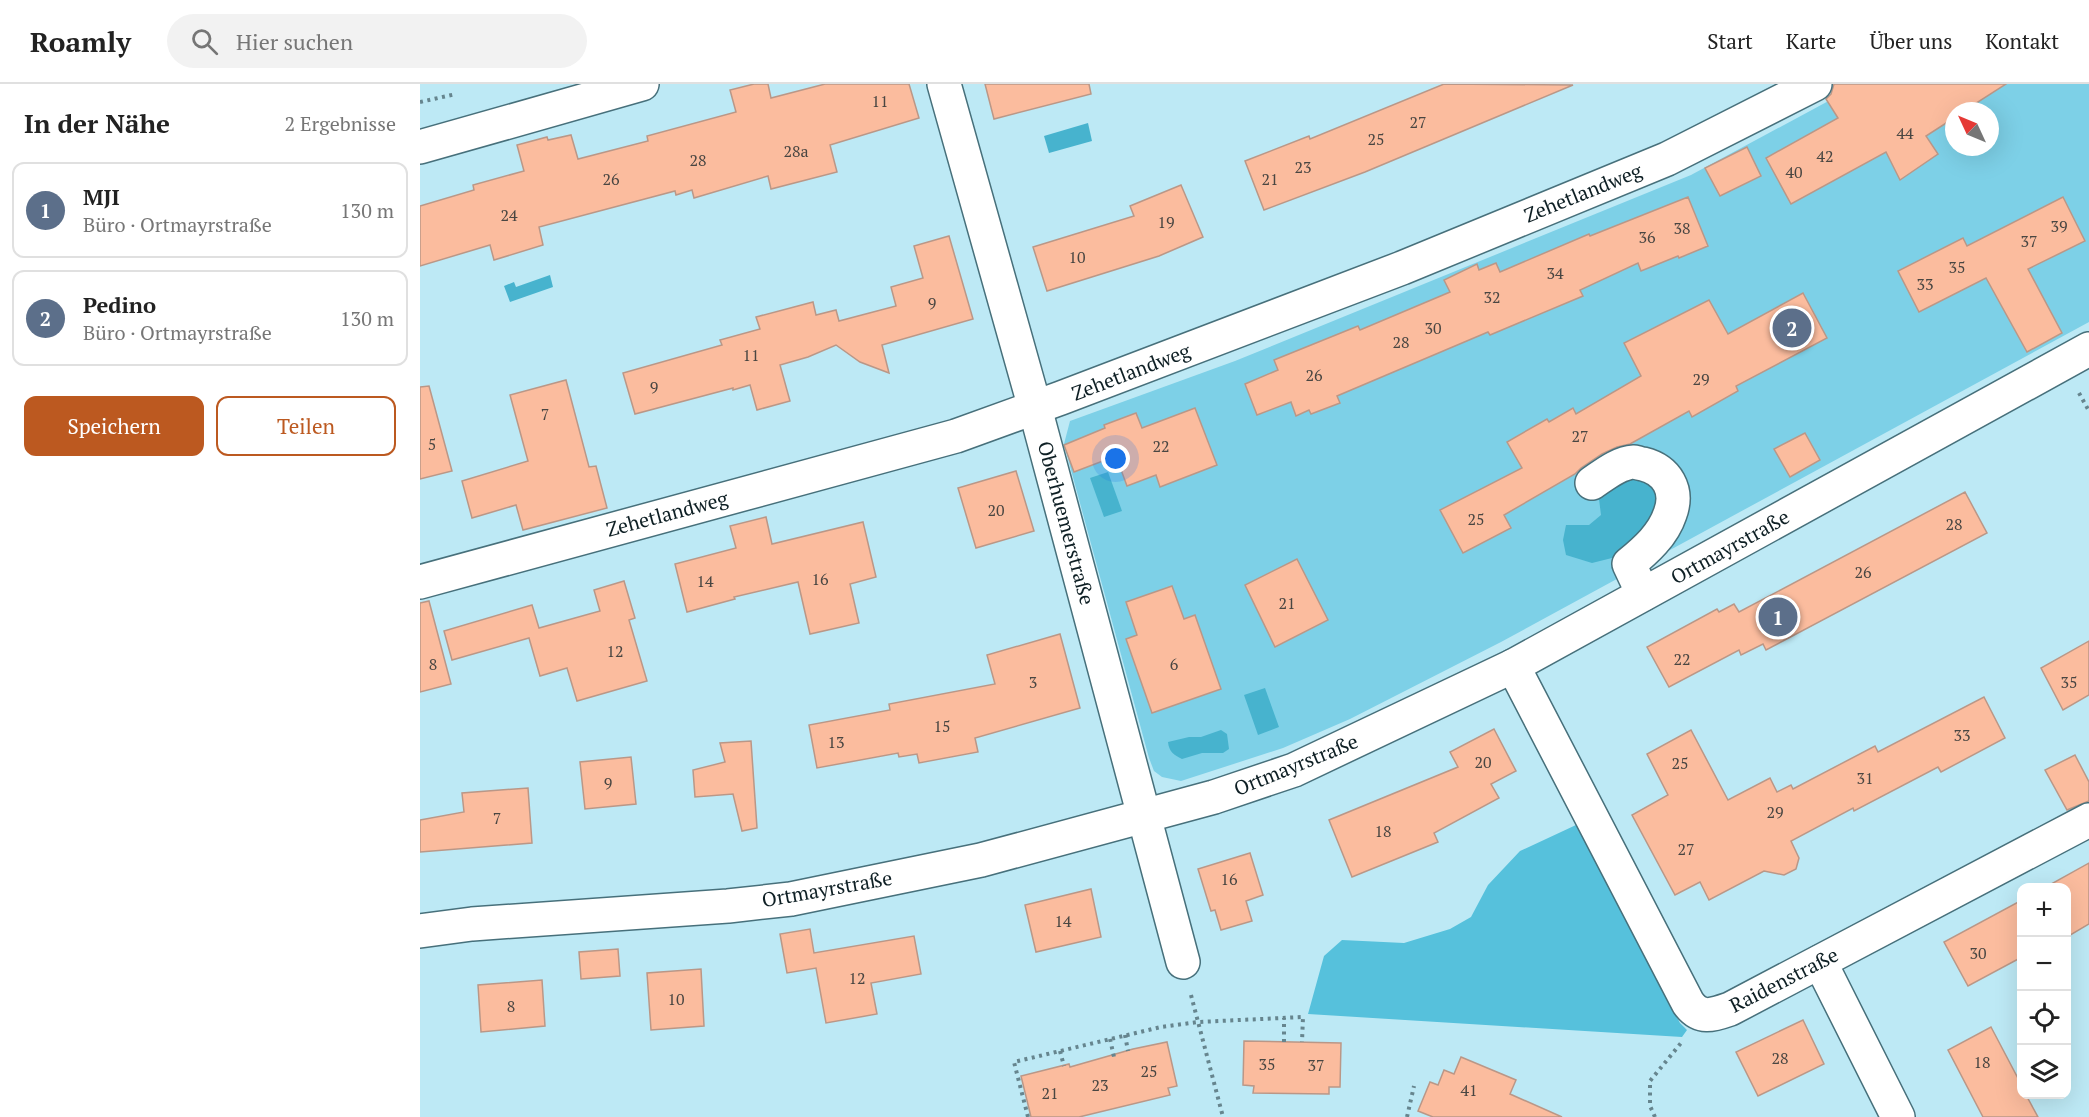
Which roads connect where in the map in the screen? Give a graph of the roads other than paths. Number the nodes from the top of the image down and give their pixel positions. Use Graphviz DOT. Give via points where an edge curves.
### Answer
graph roads {
  1 [pos="642,84"];
  2 [pos="945,84"];
  3 [pos="1815,84"];
  4 [pos="420,147"];
  5 [pos="2089,350"];
  6 [pos="1035,408"];
  7 [pos="1592,483"];
  8 [pos="420,582"];
  9 [pos="1643,594"];
  10 [pos="1513,666"];
  11 [pos="1143,816"];
  12 [pos="2089,820"];
  13 [pos="420,932"];
  14 [pos="1183,962"];
  15 [pos="1820,962"];
  16 [pos="1898,1117"];
  1 -- 4 [label="street"];
  2 -- 6 [label="street, Oberhuemerstraße"];
  3 -- 6 [label="street, Zehetlandweg" via="1667,159 1373,279"];
  5 -- 9 [label="street, Ortmayrstraße"];
  6 -- 8 [label="street, Zehetlandweg" via="956,436"];
  6 -- 11 [label="street, Oberhuemerstraße"];
  7 -- 9 [label="street" via="1613,469 1635,462 1664,473 1674,494 1659,536 1629,564"];
  9 -- 10 [label="street, Ortmayrstraße"];
  10 -- 11 [label="street, Ortmayrstraße" via="1294,770"];
  10 -- 15 [label="street, Raidenstraße" via="1693,1011 1714,1015 1730,1009"];
  11 -- 13 [label="street, Ortmayrstraße" via="981,860 790,898 472,924"];
  11 -- 14 [label="street, Oberhuemerstraße"];
  12 -- 15 [label="street, Raidenstraße"];
  15 -- 16 [label="street"];
}
